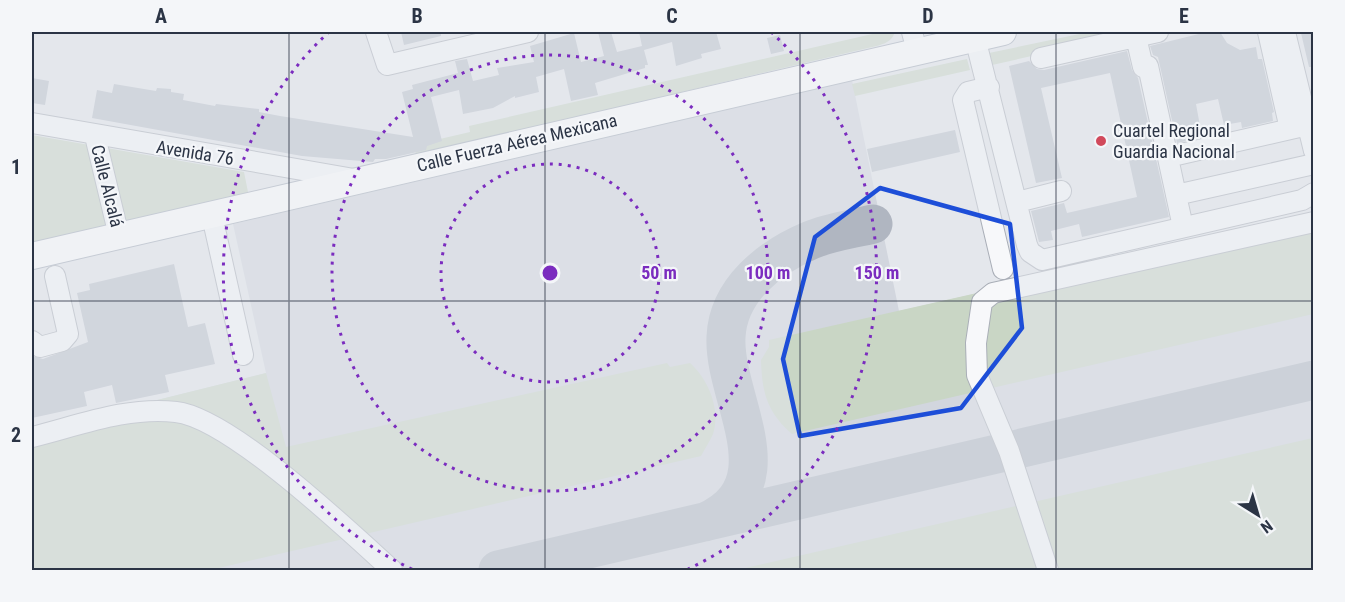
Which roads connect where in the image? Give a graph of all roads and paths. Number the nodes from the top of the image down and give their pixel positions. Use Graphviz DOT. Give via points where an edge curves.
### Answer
graph roads {
  1 [pos="376,32"];
  2 [pos="528,32"];
  3 [pos="1003,32"];
  4 [pos="1158,32"];
  5 [pos="1268,32"];
  6 [pos="1285,32"];
  7 [pos="1136,37"];
  8 [pos="975,38"];
  9 [pos="915,41"];
  10 [pos="1041,58"];
  11 [pos="989,87"];
  12 [pos="32,123"];
  13 [pos="1299,127"];
  14 [pos="95,136"];
  15 [pos="1314,151"];
  16 [pos="1168,156"];
  17 [pos="1314,164"];
  18 [pos="359,180"];
  19 [pos="1172,185"];
  20 [pos="1061,191"];
  21 [pos="1314,193"];
  22 [pos="1017,202"];
  23 [pos="212,216"];
  24 [pos="1314,222"];
  25 [pos="1183,227"];
  26 [pos="119,236"];
  27 [pos="32,256"];
  28 [pos="1003,269"];
  29 [pos="55,276"];
  30 [pos="32,341"];
  31 [pos="243,355"];
  32 [pos="32,437"];
  33 [pos="392,570"];
  34 [pos="1048,570"];
  1 -- 2 [label="street" via="387,65"];
  3 -- 8 [label="main road, Calle Fuerza Aérea Mexicana"];
  4 -- 7 [label="street"];
  5 -- 13 [label="street"];
  6 -- 13 [label="street"];
  7 -- 10 [label="street"];
  7 -- 16 [label="street" via="1143,67 1148,66"];
  8 -- 9 [label="main road, Calle Fuerza Aérea Mexicana"];
  8 -- 11 [label="street"];
  9 -- 18 [label="main road, Calle Fuerza Aérea Mexicana"];
  11 -- 22 [label="street"];
  11 -- 28 [label="street" via="968,92 963,100"];
  12 -- 14 [label="street, Avenida 76"];
  13 -- 15 [label="street"];
  13 -- 16 [label="street"];
  14 -- 18 [label="street, Avenida 76"];
  14 -- 26 [label="street, Calle Alcalá"];
  16 -- 19 [label="street"];
  17 -- 19 [label="street"];
  18 -- 23 [label="main road, Calle Fuerza Aérea Mexicana"];
  19 -- 25 [label="street"];
  20 -- 22 [label="street"];
  21 -- 25 [label="street" via="1302,200"];
  22 -- 25 [label="street" via="1027,246 1042,260"];
  23 -- 26 [label="main road, Calle Fuerza Aérea Mexicana"];
  23 -- 31 [label="street"];
  24 -- 34 [label="street" via="993,293 982,302 976,343 977,375 1009,451"];
  26 -- 27 [label="main road, Calle Fuerza Aérea Mexicana"];
  29 -- 30 [label="street" via="68,334 62,341 40,346"];
  32 -- 33 [label="street" via="134,412 178,412 198,418 314,501"];
}
